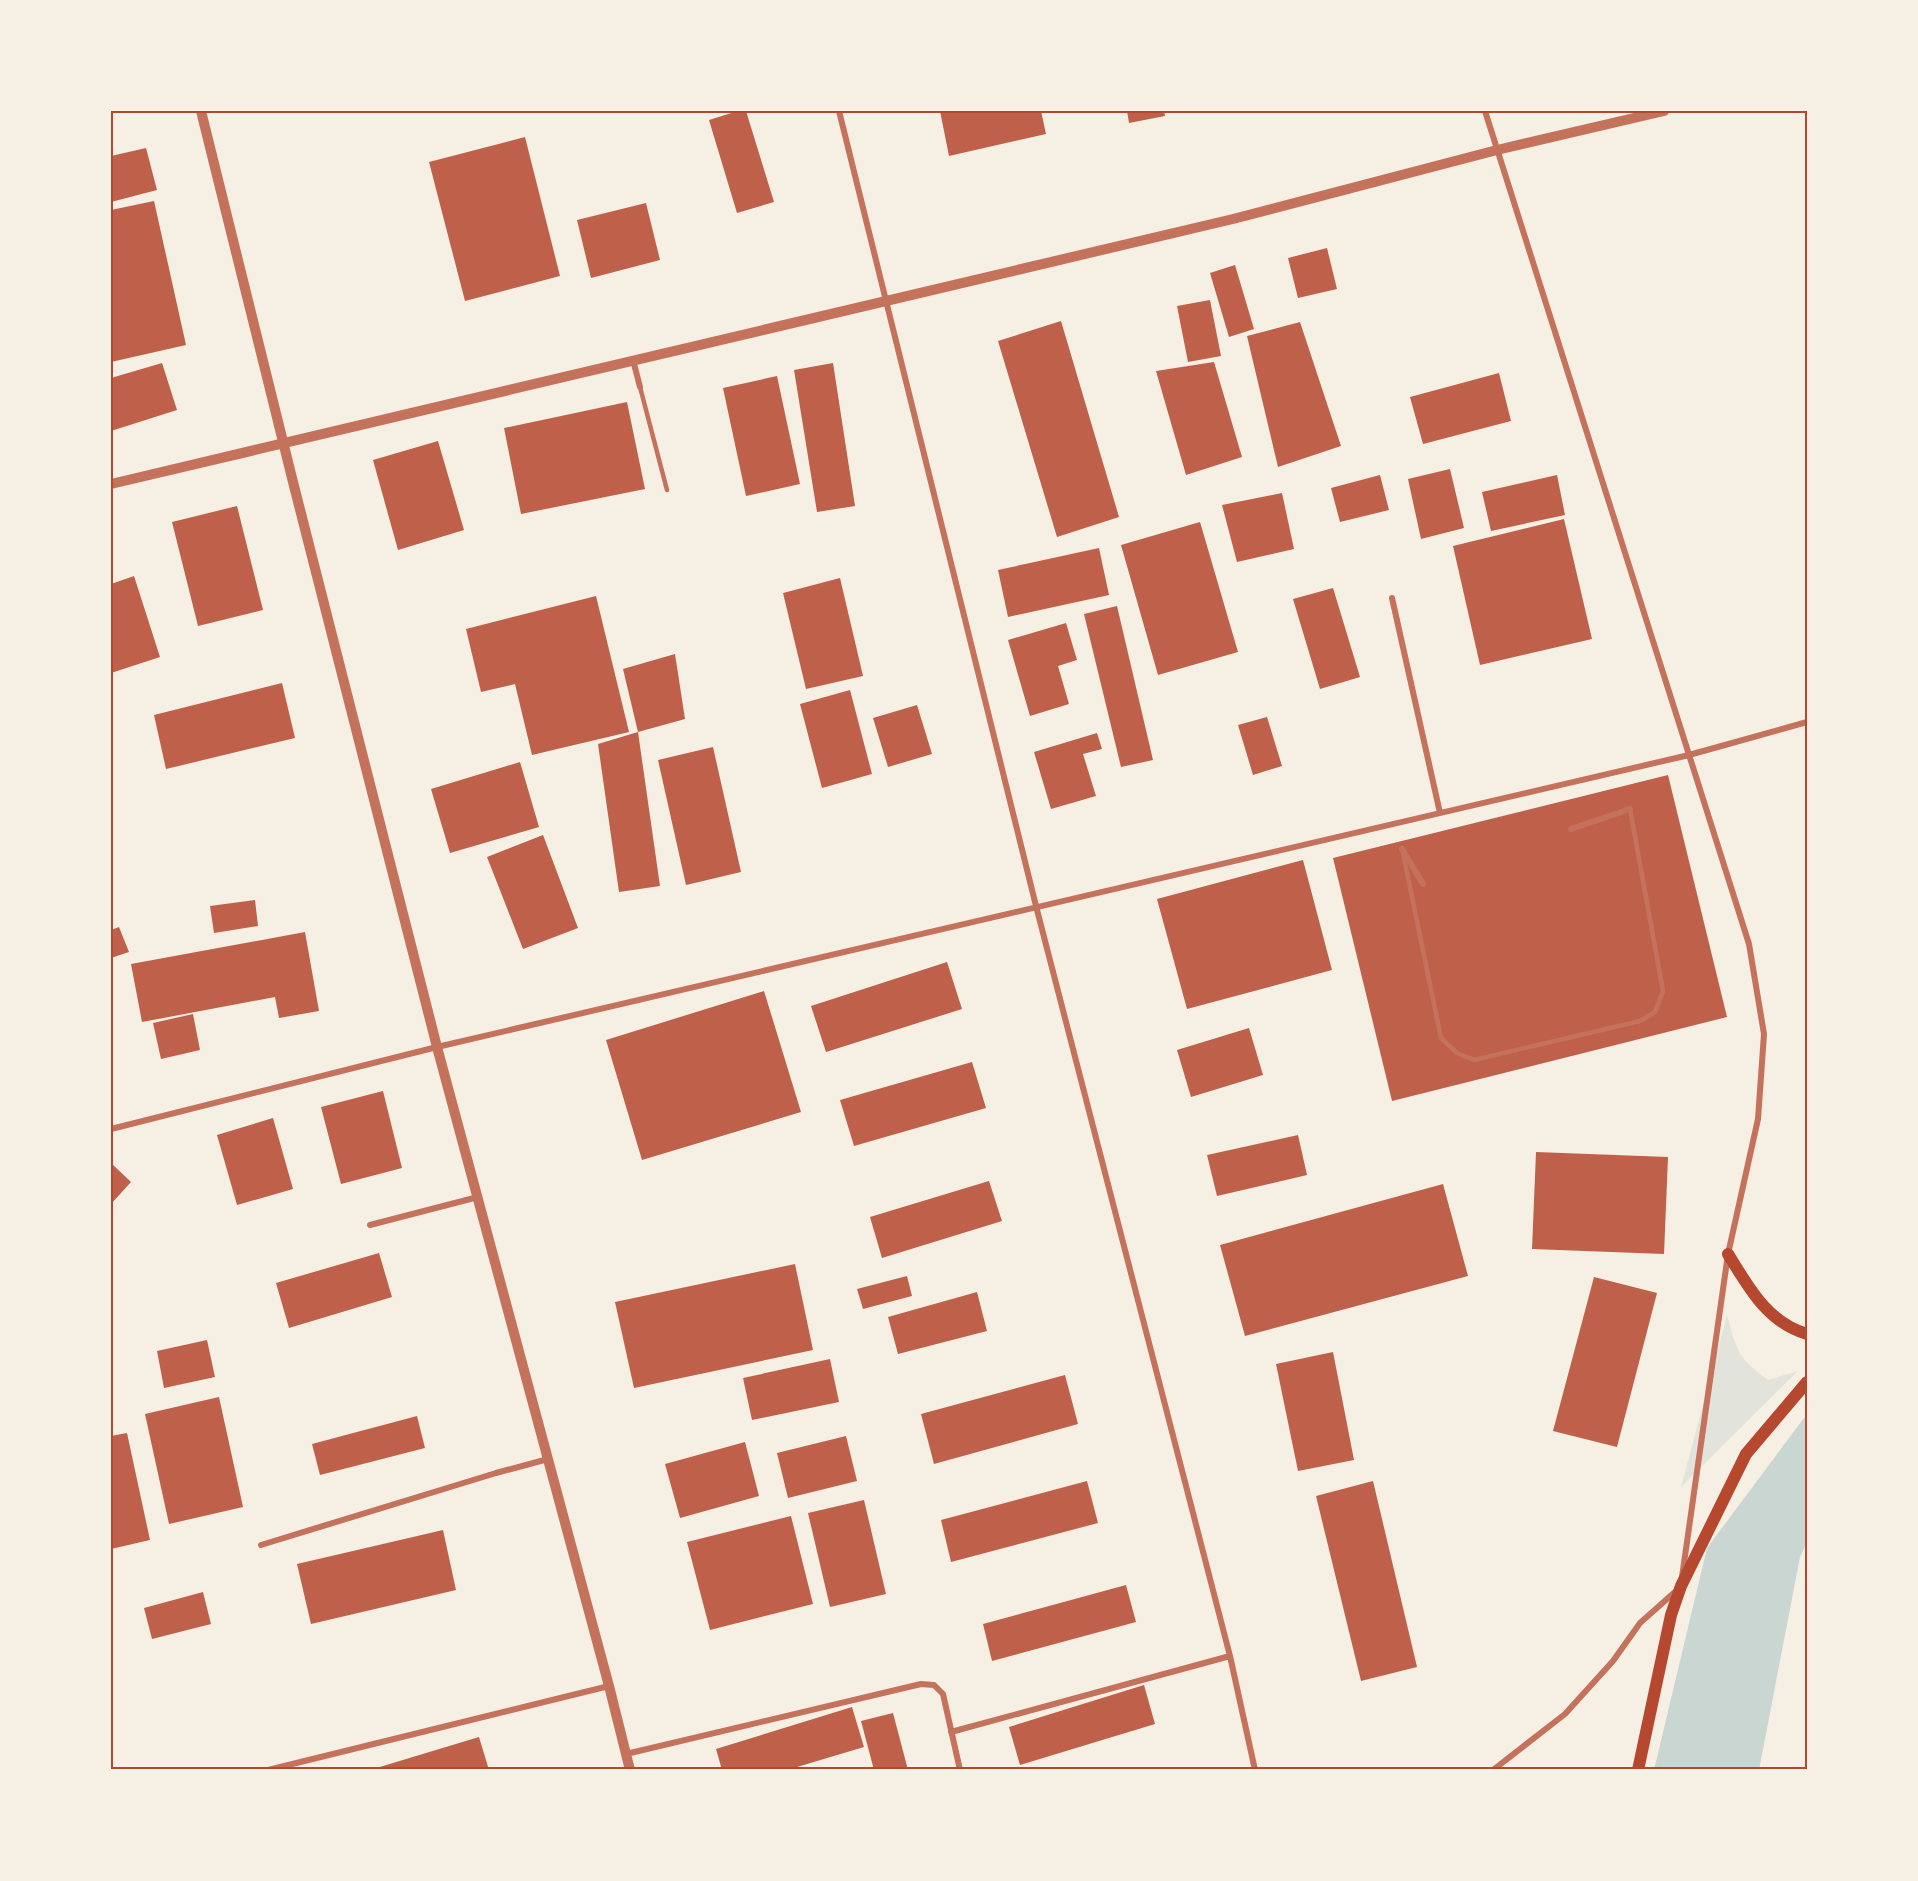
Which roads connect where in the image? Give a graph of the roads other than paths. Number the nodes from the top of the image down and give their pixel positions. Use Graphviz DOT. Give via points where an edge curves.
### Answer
graph roads {
  1 [pos="201,111"];
  2 [pos="839,111"];
  3 [pos="1485,111"];
  4 [pos="1664,111"];
  5 [pos="1497,150"];
  6 [pos="886,300"];
  7 [pos="633,360"];
  8 [pos="640,387"];
  9 [pos="283,442"];
  10 [pos="111,484"];
  11 [pos="667,490"];
  12 [pos="1392,598"];
  13 [pos="1807,722"];
  14 [pos="1689,755"];
  15 [pos="1630,809"];
  16 [pos="1440,813"];
  17 [pos="1571,828"];
  18 [pos="1402,849"];
  19 [pos="1423,884"];
  20 [pos="1036,906"];
  21 [pos="437,1047"];
  22 [pos="111,1129"];
  23 [pos="478,1197"];
  24 [pos="370,1225"];
  25 [pos="1728,1254"];
  26 [pos="1807,1334"];
  27 [pos="1807,1382"];
  28 [pos="548,1459"];
  29 [pos="261,1545"];
  30 [pos="1681,1586"];
  31 [pos="1230,1656"];
  32 [pos="609,1686"];
  33 [pos="951,1732"];
  34 [pos="625,1754"];
  35 [pos="268,1770"];
  36 [pos="630,1770"];
  37 [pos="960,1770"];
  38 [pos="1255,1770"];
  39 [pos="1493,1770"];
  40 [pos="1638,1770"];
  1 -- 9 [label="street"];
  2 -- 6 [label="street"];
  3 -- 5 [label="street"];
  4 -- 5 [label="street"];
  5 -- 6 [label="street" via="1233,219"];
  5 -- 14 [label="street"];
  6 -- 7 [label="street"];
  6 -- 20 [label="street"];
  7 -- 8 [label="street"];
  7 -- 9 [label="street"];
  8 -- 11 [label="lane"];
  9 -- 10 [label="street"];
  9 -- 21 [label="street"];
  12 -- 16 [label="street"];
  13 -- 14 [label="street"];
  14 -- 16 [label="street"];
  14 -- 25 [label="street" via="1749,944 1764,1034 1758,1119"];
  15 -- 17 [label="street"];
  15 -- 18 [label="lane" via="1663,991 1655,1012 1640,1021 1474,1060 1457,1053 1441,1038"];
  16 -- 20 [label="street"];
  18 -- 19 [label="street"];
  20 -- 21 [label="street"];
  20 -- 31 [label="street"];
  21 -- 22 [label="street"];
  21 -- 23 [label="street"];
  23 -- 24 [label="street"];
  23 -- 28 [label="street"];
  25 -- 26 [label="main road" via="1757,1300 1792,1330"];
  25 -- 30 [label="street"];
  27 -- 30 [label="main road" via="1746,1454"];
  28 -- 29 [label="street"];
  28 -- 32 [label="street"];
  30 -- 39 [label="street" via="1640,1623 1613,1661 1565,1714"];
  30 -- 40 [label="main road" via="1671,1615"];
  31 -- 33 [label="street"];
  31 -- 38 [label="street"];
  32 -- 34 [label="street"];
  32 -- 35 [label="street"];
  33 -- 34 [label="street" via="943,1694 934,1685 921,1684"];
  33 -- 37 [label="street"];
  34 -- 36 [label="street"];
}
